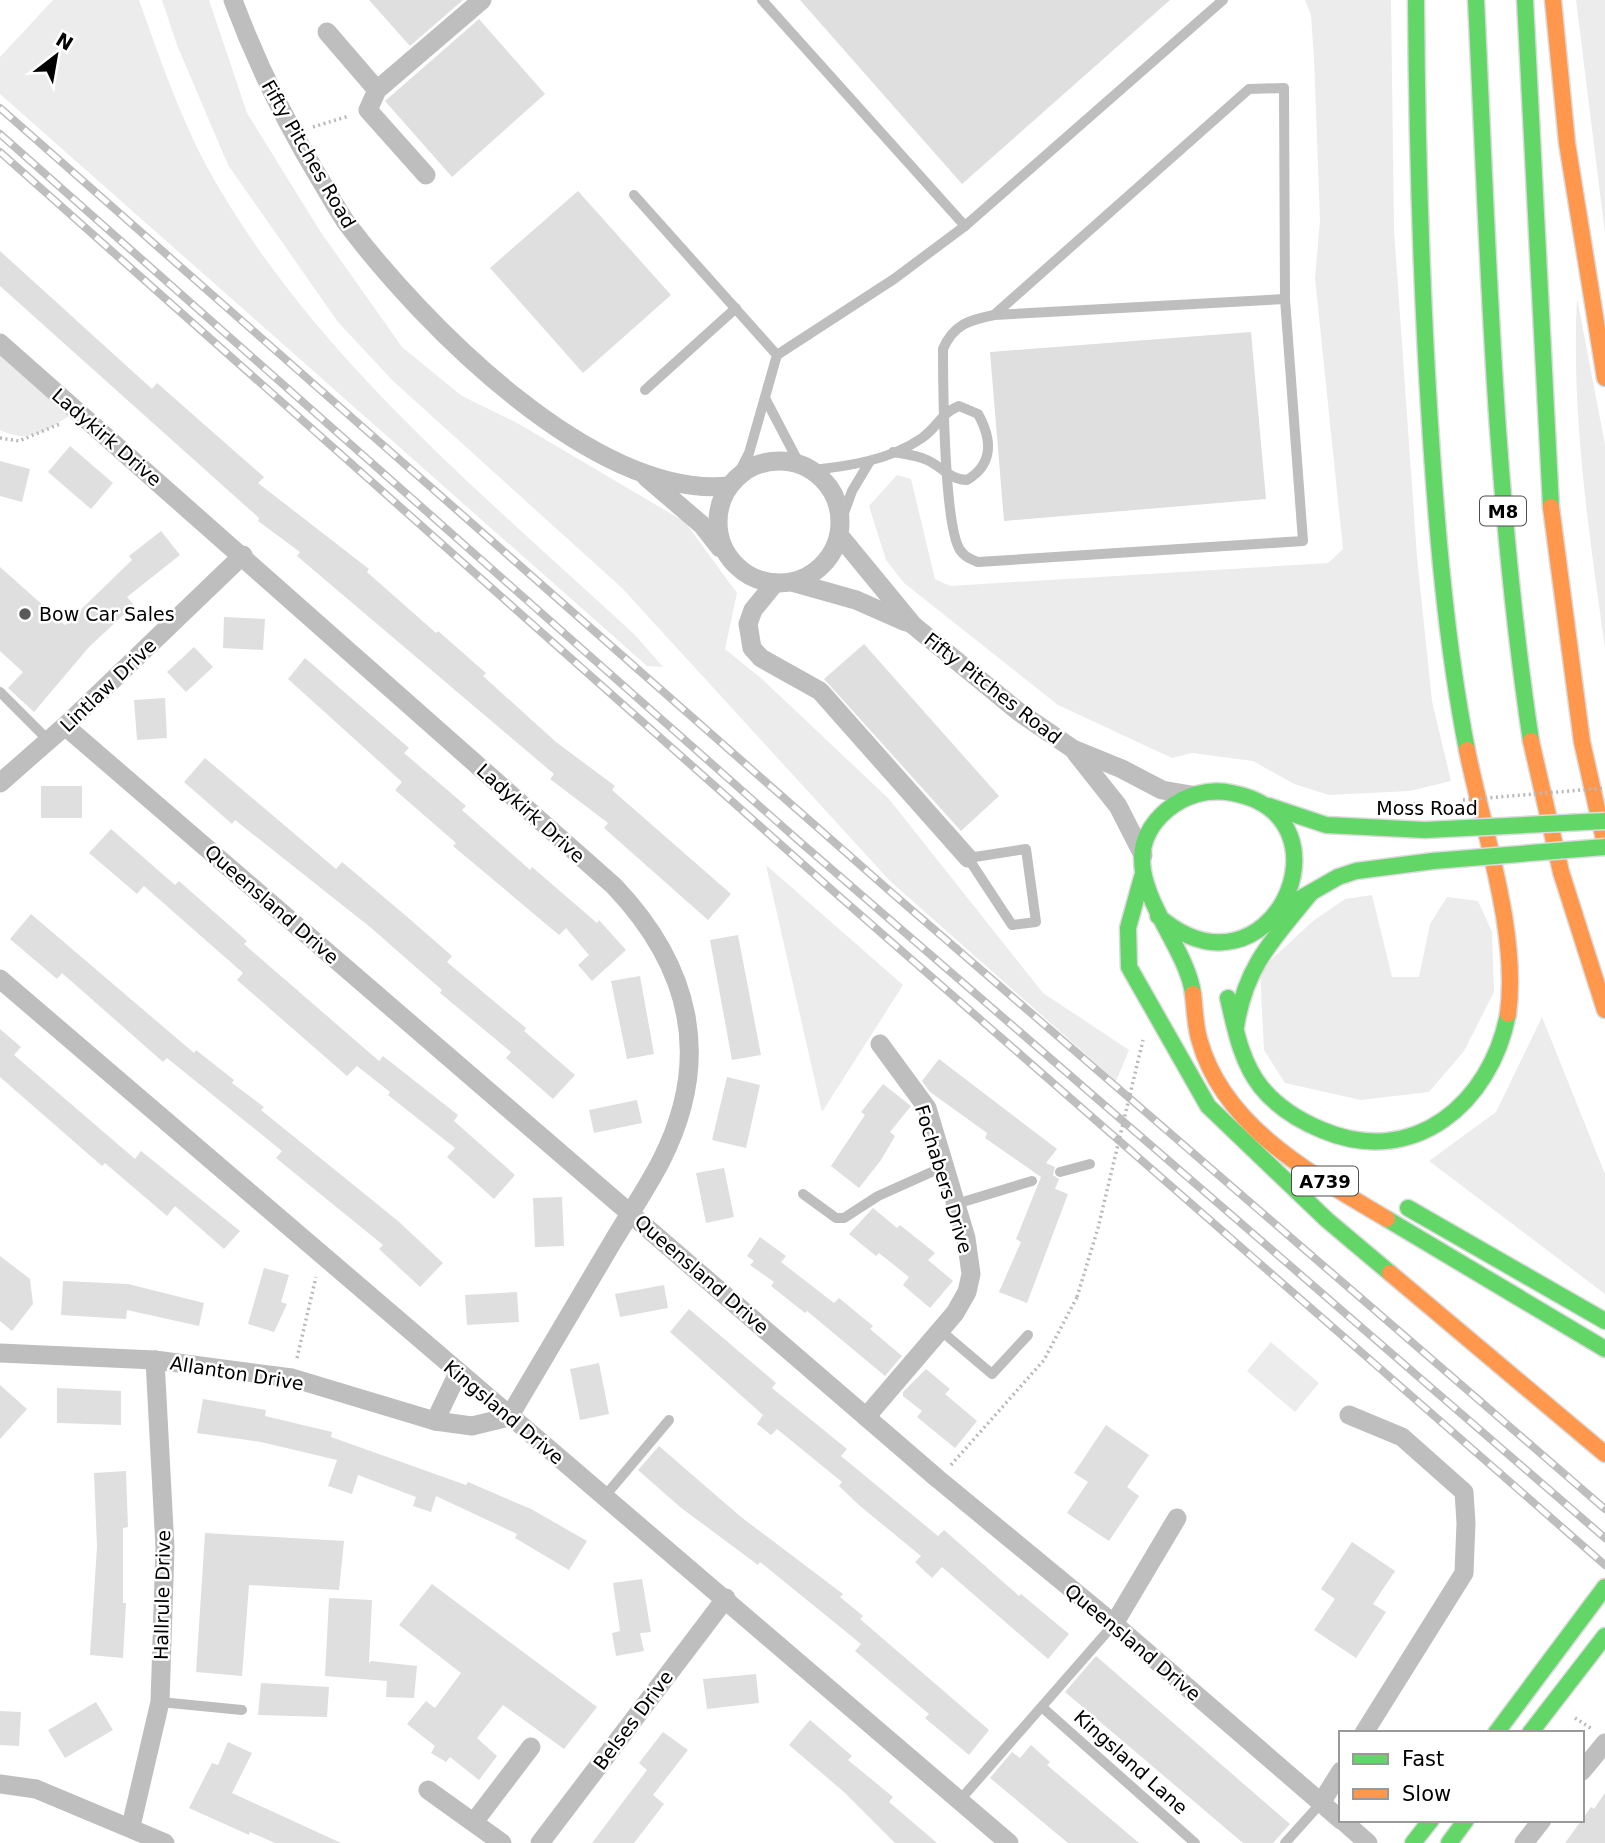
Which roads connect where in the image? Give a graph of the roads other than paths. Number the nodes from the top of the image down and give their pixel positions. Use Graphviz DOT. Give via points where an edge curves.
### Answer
graph roads {
  1 [pos="233,0"];
  2 [pos="482,0"];
  3 [pos="762,0"];
  4 [pos="1223,0"];
  5 [pos="1416,0"];
  6 [pos="1476,0"];
  7 [pos="1525,0"];
  8 [pos="1553,0"];
  9 [pos="327,32"];
  10 [pos="377,90"];
  11 [pos="426,175"];
  12 [pos="634,195"];
  13 [pos="965,226"];
  14 [pos="1285,299"];
  15 [pos="736,309"];
  16 [pos="994,315"];
  17 [pos="0,343"];
  18 [pos="777,355"];
  19 [pos="1605,378"];
  20 [pos="645,390"];
  21 [pos="765,398"];
  22 [pos="944,413"];
  23 [pos="893,452"];
  24 [pos="870,461"];
  25 [pos="806,467"];
  26 [pos="639,472"];
  27 [pos="948,475"];
  28 [pos="732,481"];
  29 [pos="839,530"];
  30 [pos="243,555"];
  31 [pos="737,566"];
  32 [pos="783,582"];
  33 [pos="753,610"];
  34 [pos="914,625"];
  35 [pos="0,692"];
  36 [pos="65,726"];
  37 [pos="49,741"];
  38 [pos="1073,749"];
  39 [pos="0,783"];
  40 [pos="1191,795"];
  41 [pos="1255,800"];
  42 [pos="1605,821"];
  43 [pos="1605,845"];
  44 [pos="1143,855"];
  45 [pos="968,858"];
  46 [pos="1142,877"];
  47 [pos="1311,894"];
  48 [pos="1280,910"];
  49 [pos="1158,916"];
  50 [pos="1260,927"];
  51 [pos="0,979"];
  52 [pos="1228,999"];
  53 [pos="1605,1010"];
  54 [pos="1236,1029"];
  55 [pos="880,1044"];
  56 [pos="1282,1127"];
  57 [pos="1090,1164"];
  58 [pos="945,1166"];
  59 [pos="1060,1172"];
  60 [pos="1032,1181"];
  61 [pos="803,1194"];
  62 [pos="1396,1201"];
  63 [pos="956,1203"];
  64 [pos="631,1212"];
  65 [pos="1605,1321"];
  66 [pos="940,1330"];
  67 [pos="1028,1335"];
  68 [pos="1605,1349"];
  69 [pos="0,1353"];
  70 [pos="155,1360"];
  71 [pos="458,1373"];
  72 [pos="1349,1415"];
  73 [pos="509,1417"];
  74 [pos="866,1417"];
  75 [pos="669,1420"];
  76 [pos="435,1421"];
  77 [pos="1605,1454"];
  78 [pos="605,1496"];
  79 [pos="1177,1518"];
  80 [pos="1602,1590"];
  81 [pos="726,1598"];
  82 [pos="1114,1624"];
  83 [pos="1605,1636"];
  84 [pos="160,1702"];
  85 [pos="1043,1708"];
  86 [pos="242,1710"];
  87 [pos="1365,1731"];
  88 [pos="1497,1731"];
  89 [pos="1531,1731"];
  90 [pos="1600,1737"];
  91 [pos="531,1747"];
  92 [pos="1584,1767"];
  93 [pos="1339,1774"];
  94 [pos="0,1784"];
  95 [pos="428,1790"];
  96 [pos="960,1800"];
  97 [pos="1321,1803"];
  98 [pos="1339,1818"];
  99 [pos="474,1822"];
  100 [pos="1343,1822"];
  101 [pos="1429,1822"];
  102 [pos="1431,1822"];
  103 [pos="1465,1822"];
  104 [pos="1540,1822"];
  105 [pos="131,1826"];
  106 [pos="1453,1842"];
  107 [pos="165,1843"];
  108 [pos="502,1843"];
  109 [pos="540,1843"];
  110 [pos="1010,1843"];
  111 [pos="1195,1843"];
  112 [pos="1285,1843"];
  113 [pos="1368,1843"];
  114 [pos="1413,1843"];
  115 [pos="1524,1843"];
  1 -- 26 [label="street, Fifty Pitches Road" via="256,63 347,224 436,326 496,383 589,446"];
  2 -- 10 [label="street"];
  3 -- 13 [label="lane"];
  4 -- 13 [label="lane"];
  5 -- 54 [label="main road" via="1423,297 1443,587 1464,735 1503,921 1509,1006 1493,1063 1463,1107 1415,1136 1369,1143 1316,1130 1282,1108 1247,1067"];
  6 -- 53 [label="main road, M8" via="1498,443 1516,642 1534,760 1561,872"];
  7 -- 43 [label="main road, M8" via="1551,514 1582,742"];
  8 -- 19 [label="main road" via="1567,144"];
  9 -- 10 [label="street"];
  10 -- 11 [label="street" via="368,110"];
  12 -- 15 [label="lane"];
  13 -- 18 [label="lane" via="894,279"];
  14 -- 16 [label="lane"];
  14 -- 16 [label="lane" via="1284,89 1249,89"];
  14 -- 27 [label="lane" via="1303,541 978,562 967,558 954,537"];
  15 -- 18 [label="lane"];
  15 -- 20 [label="lane"];
  16 -- 22 [label="lane" via="971,320 948,337 943,349"];
  17 -- 30 [label="street, Ladykirk Drive"];
  18 -- 21 [label="lane"];
  21 -- 25 [label="lane"];
  21 -- 28 [label="lane" via="749,453"];
  22 -- 23 [label="lane" via="925,436"];
  22 -- 27 [label="lane"];
  22 -- 27 [label="lane" via="959,406 970,408 978,414 988,439 988,458 977,474 962,480"];
  23 -- 24 [label="lane"];
  23 -- 27 [label="lane" via="930,461"];
  24 -- 25 [label="lane"];
  24 -- 29 [label="lane" via="852,491"];
  25 -- 28 [label="street" via="779,460 755,464"];
  25 -- 29 [label="street" via="824,480 837,501"];
  26 -- 28 [label="street, Fifty Pitches Road" via="688,485"];
  26 -- 31 [label="street, Fifty Pitches Road" via="702,525"];
  28 -- 31 [label="street" via="718,511 718,529"];
  29 -- 32 [label="street" via="825,562 810,575"];
  29 -- 34 [label="street, Fifty Pitches Road"];
  30 -- 36 [label="street, Lintlaw Drive"];
  30 -- 64 [label="street, Ladykirk Drive" via="614,886 657,939 684,1000 690,1031 689,1070 675,1128"];
  31 -- 32 [label="street"];
  31 -- 33 [label="street" via="750,586"];
  32 -- 33 [label="street"];
  32 -- 34 [label="street, Fifty Pitches Road" via="856,600"];
  33 -- 45 [label="street" via="749,635 755,653 820,691"];
  34 -- 38 [label="street, Fifty Pitches Road" via="1019,712"];
  35 -- 37 [label="lane"];
  36 -- 37 [label="street, Lintlaw Drive"];
  36 -- 64 [label="street, Queensland Drive"];
  37 -- 39 [label="street, Lintlaw Drive"];
  38 -- 40 [label="street, Fifty Pitches Road" via="1162,790"];
  38 -- 44 [label="street, Fifty Pitches Road" via="1118,806"];
  40 -- 41 [label="main road" via="1223,791"];
  40 -- 44 [label="main road" via="1159,819"];
  41 -- 42 [label="main road, Moss Road, bridge" via="1295,820 1323,826 1425,831"];
  41 -- 48 [label="main road" via="1274,814 1292,846 1293,888"];
  43 -- 47 [label="main road, bridge" via="1356,871"];
  44 -- 46 [label="main road"];
  45 -- 45 [label="lane" via="1026,849 1036,922 1012,925"];
  46 -- 49 [label="main road"];
  46 -- 77 [label="main road" via="1129,919 1126,961 1208,1106 1326,1220"];
  47 -- 48 [label="main road"];
  47 -- 54 [label="main road" via="1257,956 1238,999"];
  48 -- 50 [label="main road"];
  49 -- 50 [label="main road" via="1176,932 1220,945"];
  49 -- 68 [label="main road, A739" via="1189,973 1197,1033 1209,1064 1233,1102 1269,1142 1329,1184"];
  50 -- 52 [label="main road"];
  51 -- 71 [label="street, Kingsland Drive"];
  52 -- 54 [label="main road"];
  52 -- 56 [label="main road" via="1231,1059 1246,1088"];
  55 -- 58 [label="street, Fochabers Drive" via="928,1108"];
  57 -- 59 [label="lane"];
  58 -- 61 [label="lane" via="878,1196 844,1219"];
  58 -- 63 [label="street, Fochabers Drive"];
  60 -- 63 [label="lane"];
  62 -- 65 [label="main road"];
  63 -- 66 [label="street, Fochabers Drive" via="971,1274 967,1292"];
  64 -- 73 [label="street, Ladykirk Drive"];
  64 -- 74 [label="street, Queensland Drive"];
  66 -- 67 [label="lane" via="992,1374"];
  66 -- 74 [label="street, Fochabers Drive"];
  69 -- 70 [label="street, Allanton Drive"];
  70 -- 76 [label="street, Allanton Drive" via="292,1378"];
  70 -- 84 [label="street, Hallrule Drive" via="165,1548"];
  71 -- 73 [label="street, Kingsland Drive"];
  71 -- 76 [label="street"];
  72 -- 87 [label="street" via="1402,1437 1464,1492 1466,1523 1464,1573"];
  73 -- 76 [label="street, Allanton Drive" via="472,1426"];
  73 -- 78 [label="street, Kingsland Drive"];
  74 -- 82 [label="street, Queensland Drive"];
  75 -- 78 [label="lane"];
  78 -- 81 [label="street, Kingsland Drive"];
  79 -- 82 [label="street"];
  80 -- 88 [label="main road"];
  81 -- 96 [label="street, Kingsland Drive"];
  81 -- 109 [label="street, Belses Drive"];
  82 -- 85 [label="lane"];
  82 -- 97 [label="street, Queensland Drive"];
  83 -- 89 [label="main road"];
  84 -- 86 [label="lane"];
  84 -- 105 [label="street, Hallrule Drive"];
  85 -- 96 [label="lane"];
  85 -- 111 [label="lane, Kingsland Lane"];
  90 -- 92 [label="street"];
  91 -- 99 [label="street"];
  93 -- 97 [label="street"];
  94 -- 105 [label="street" via="36,1789"];
  95 -- 99 [label="street"];
  96 -- 110 [label="street, Kingsland Drive"];
  97 -- 98 [label="street, Queensland Drive"];
  97 -- 112 [label="lane"];
  99 -- 108 [label="street"];
  100 -- 113 [label="street, Queensland Drive"];
  101 -- 114 [label="main road"];
  102 -- 106 [label="street"];
  103 -- 106 [label="main road"];
  104 -- 115 [label="street"];
  105 -- 107 [label="street"];
}
